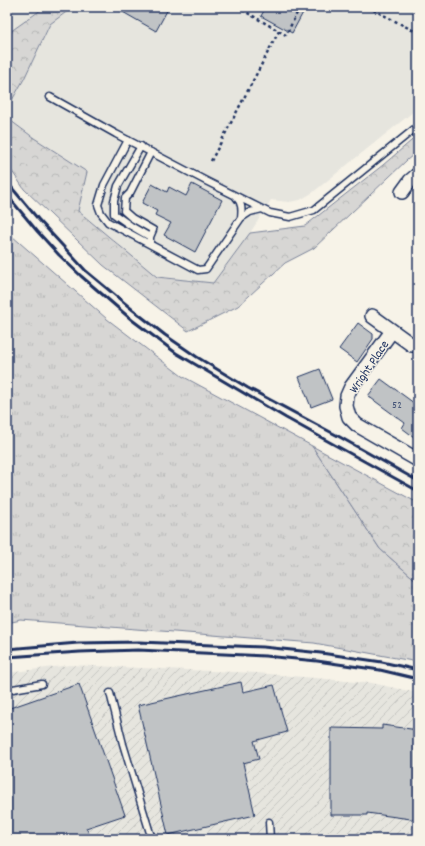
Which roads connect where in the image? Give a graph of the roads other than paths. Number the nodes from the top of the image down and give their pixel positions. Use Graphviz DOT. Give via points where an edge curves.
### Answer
graph roads {
  1 [pos="50,97"];
  2 [pos="418,126"];
  3 [pos="128,140"];
  4 [pos="140,146"];
  5 [pos="151,152"];
  6 [pos="418,174"];
  7 [pos="402,192"];
  8 [pos="235,196"];
  9 [pos="262,209"];
  10 [pos="241,218"];
  11 [pos="150,236"];
  12 [pos="150,244"];
  13 [pos="372,316"];
  14 [pos="392,331"];
  15 [pos="412,345"];
  16 [pos="418,460"];
  17 [pos="42,684"];
  18 [pos="7,690"];
  19 [pos="110,693"];
  20 [pos="269,822"];
  21 [pos="153,839"];
  22 [pos="270,839"];
  1 -- 3 [label="lane"];
  2 -- 9 [label="lane" via="314,210 290,217"];
  3 -- 4 [label="lane"];
  3 -- 12 [label="lane" via="104,185 98,205 108,222"];
  4 -- 5 [label="lane"];
  4 -- 11 [label="lane" via="118,186 114,214"];
  5 -- 8 [label="lane"];
  5 -- 11 [label="lane" via="125,198 124,211 153,230"];
  6 -- 7 [label="street"];
  8 -- 9 [label="lane"];
  8 -- 10 [label="lane" via="241,204"];
  9 -- 10 [label="lane"];
  10 -- 12 [label="lane" via="206,269 198,270"];
  11 -- 12 [label="lane"];
  13 -- 14 [label="street"];
  14 -- 15 [label="street"];
  14 -- 16 [label="street, Wright Place" via="351,388 346,406 349,417 357,425"];
  17 -- 18 [label="lane"];
  19 -- 21 [label="lane"];
  20 -- 22 [label="lane"];
}
